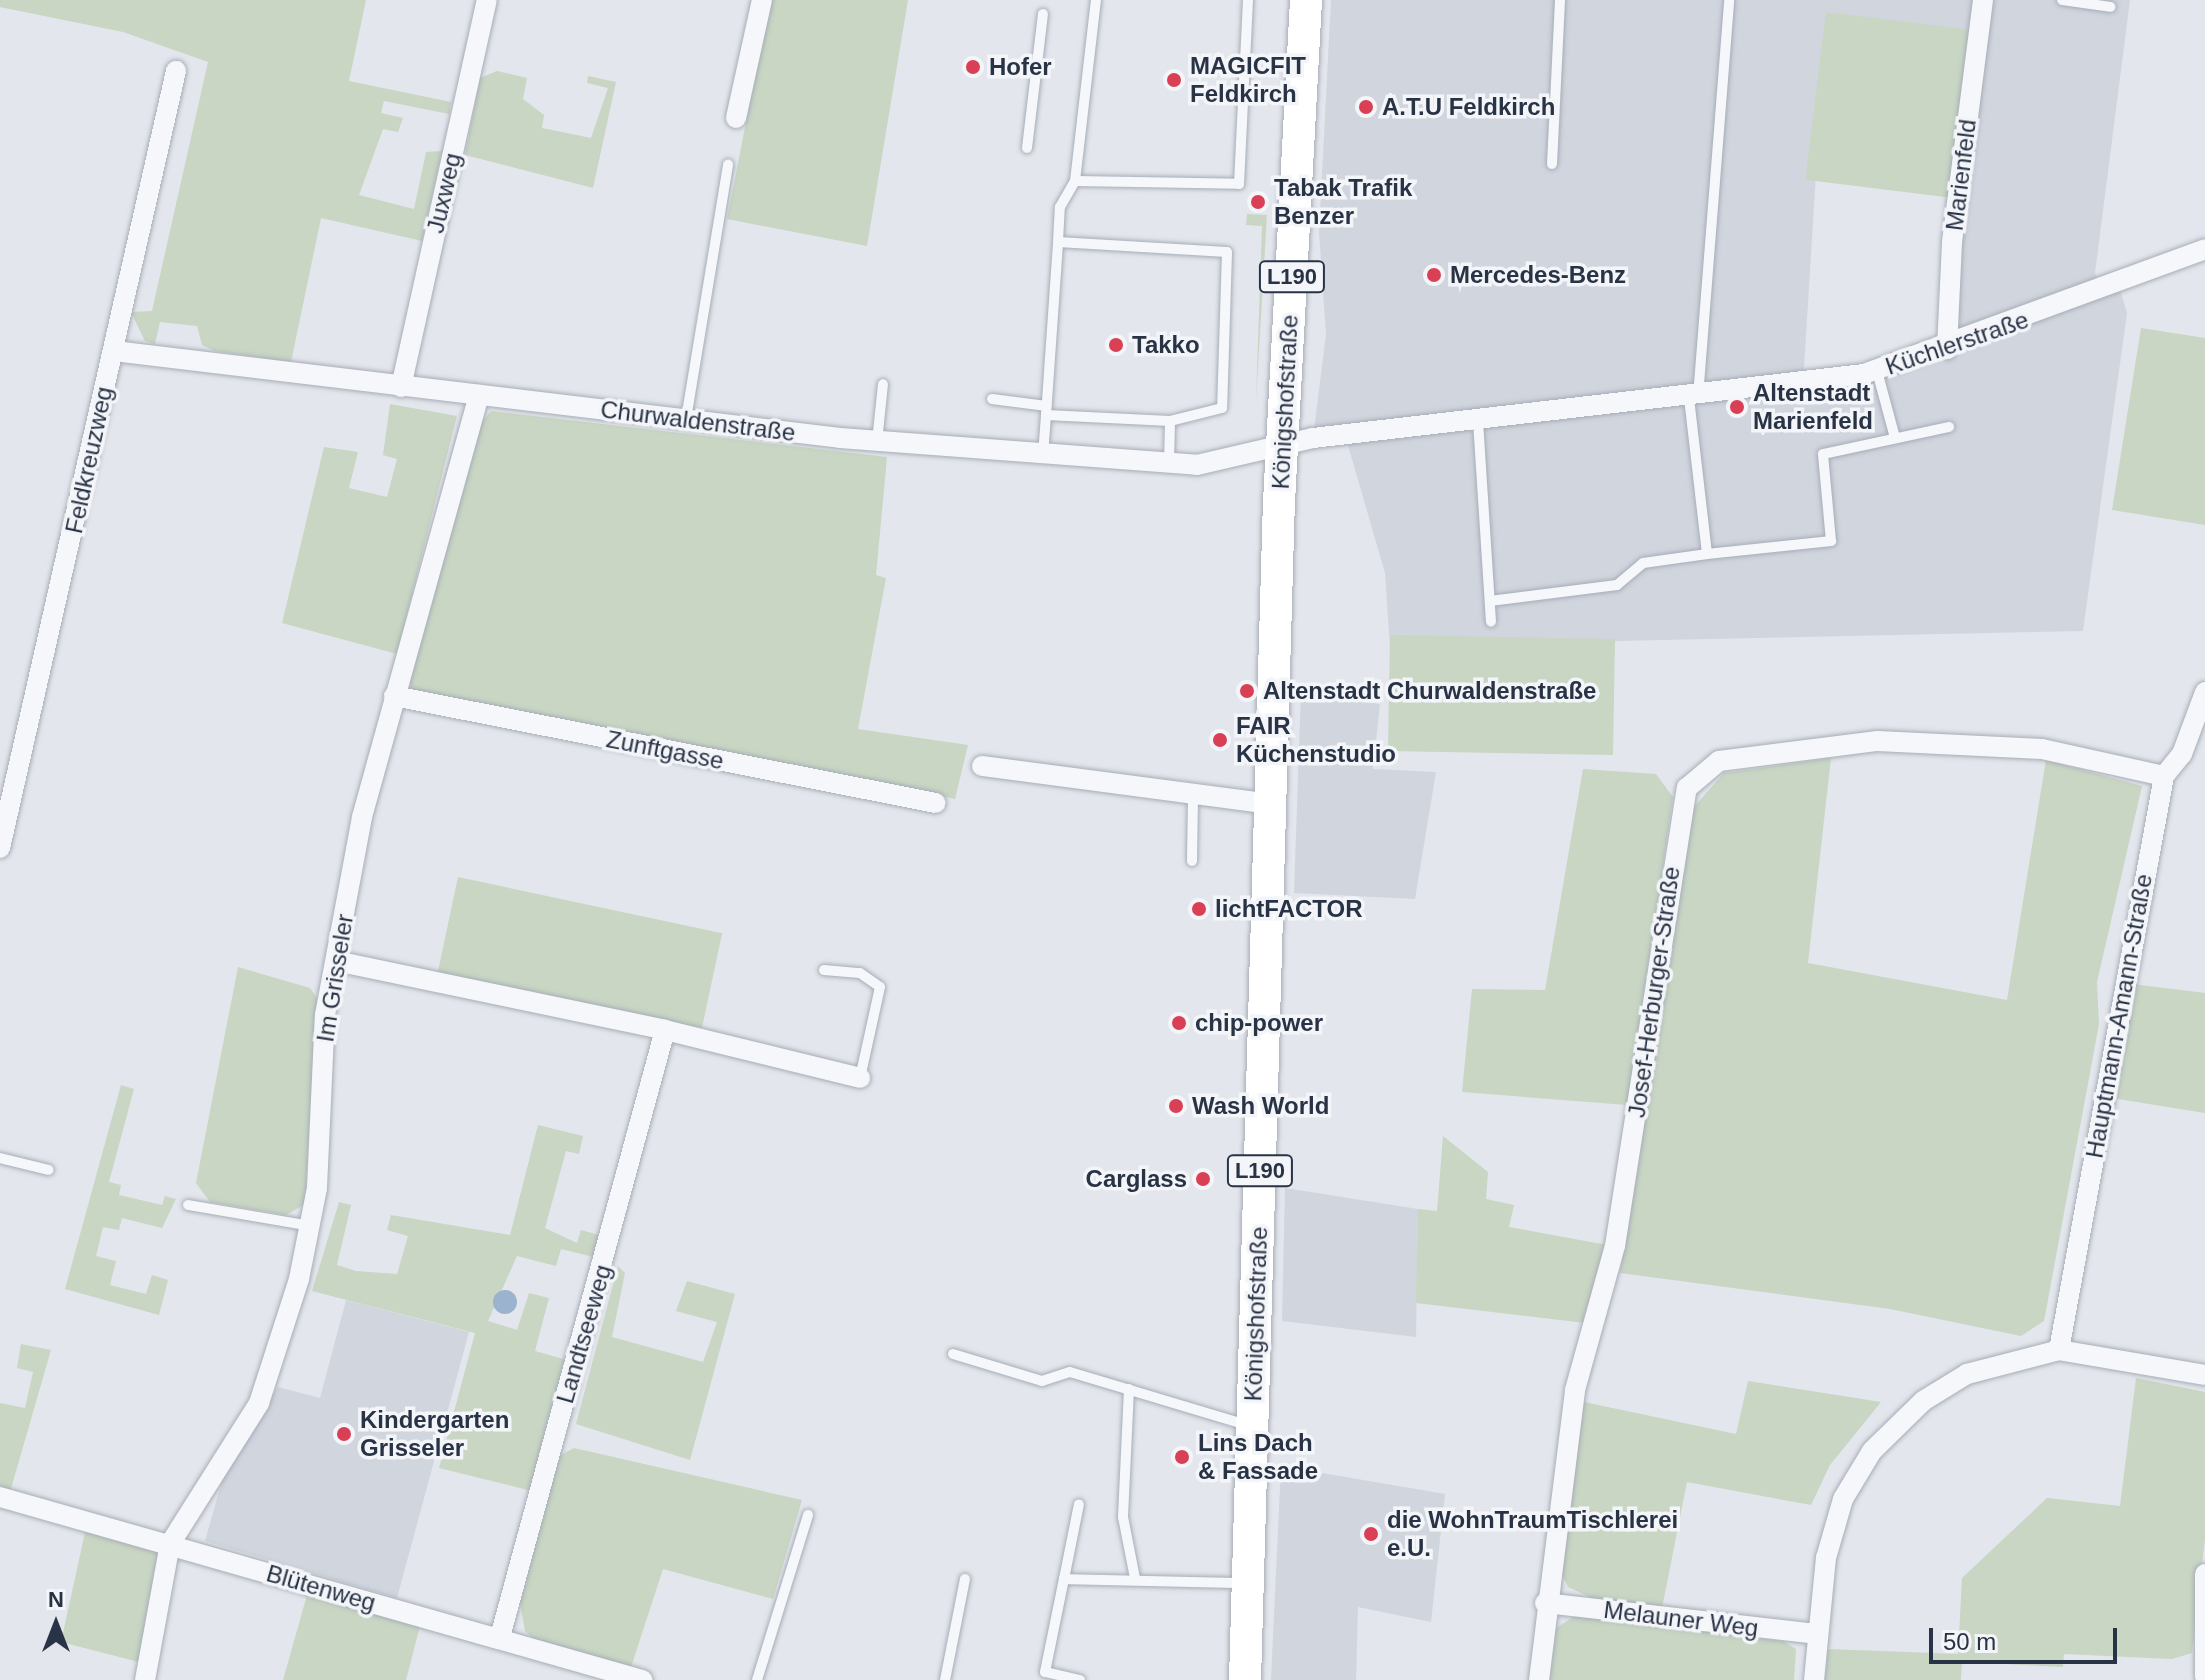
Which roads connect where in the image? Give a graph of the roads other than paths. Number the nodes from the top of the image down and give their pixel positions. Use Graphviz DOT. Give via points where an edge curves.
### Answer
graph roads {
  1 [pos="487,0"];
  2 [pos="762,0"];
  3 [pos="1096,0"];
  4 [pos="1248,0"];
  5 [pos="1306,0"];
  6 [pos="1560,0"];
  7 [pos="1729,0"];
  8 [pos="1983,0"];
  9 [pos="2062,0"];
  10 [pos="2111,7"];
  11 [pos="1043,14"];
  12 [pos="176,71"];
  13 [pos="736,118"];
  14 [pos="1027,148"];
  15 [pos="728,164"];
  16 [pos="1552,164"];
  17 [pos="1075,181"];
  18 [pos="1058,242"];
  19 [pos="2205,249"];
  20 [pos="1947,349"];
  21 [pos="114,351"];
  22 [pos="1877,371"];
  23 [pos="883,384"];
  24 [pos="401,387"];
  25 [pos="479,395"];
  26 [pos="1693,397"];
  27 [pos="992,399"];
  28 [pos="1046,410"];
  29 [pos="686,419"];
  30 [pos="1170,421"];
  31 [pos="1478,421"];
  32 [pos="1949,427"];
  33 [pos="1894,434"];
  34 [pos="877,442"];
  35 [pos="1282,449"];
  36 [pos="1043,455"];
  37 [pos="1169,465"];
  38 [pos="1707,554"];
  39 [pos="1490,601"];
  40 [pos="1491,622"];
  41 [pos="2205,692"];
  42 [pos="394,696"];
  43 [pos="982,766"];
  44 [pos="2164,776"];
  45 [pos="1193,796"];
  46 [pos="936,803"];
  47 [pos="1271,804"];
  48 [pos="0,848"];
  49 [pos="1192,861"];
  50 [pos="336,961"];
  51 [pos="824,970"];
  52 [pos="665,1030"];
  53 [pos="860,1078"];
  54 [pos="0,1158"];
  55 [pos="49,1170"];
  56 [pos="188,1205"];
  57 [pos="311,1226"];
  58 [pos="2059,1350"];
  59 [pos="953,1354"];
  60 [pos="2205,1375"];
  61 [pos="1129,1389"];
  62 [pos="1253,1427"];
  63 [pos="0,1497"];
  64 [pos="1079,1504"];
  65 [pos="808,1515"];
  66 [pos="170,1544"];
  67 [pos="2205,1574"];
  68 [pos="1135,1578"];
  69 [pos="965,1579"];
  70 [pos="1064,1579"];
  71 [pos="1248,1583"];
  72 [pos="1545,1603"];
  73 [pos="1817,1634"];
  74 [pos="500,1637"];
  75 [pos="2205,1677"];
  76 [pos="145,1680"];
  77 [pos="642,1680"];
  78 [pos="757,1680"];
  79 [pos="945,1680"];
  80 [pos="1080,1680"];
  81 [pos="1245,1680"];
  82 [pos="1539,1680"];
  83 [pos="1814,1680"];
  1 -- 24 [label="street, Juxweg"];
  2 -- 13 [label="street"];
  3 -- 17 [label="lane"];
  4 -- 17 [label="lane" via="1239,184"];
  5 -- 35 [label="main road, Königshofstraße / L190"];
  6 -- 16 [label="lane"];
  7 -- 26 [label="lane"];
  8 -- 20 [label="street, Marienfeld" via="1951,256"];
  9 -- 10 [label="lane"];
  11 -- 14 [label="lane"];
  12 -- 21 [label="street, Feldkreuzweg"];
  15 -- 29 [label="lane"];
  17 -- 18 [label="lane" via="1060,207"];
  18 -- 28 [label="lane"];
  18 -- 30 [label="lane" via="1227,252 1222,408"];
  19 -- 20 [label="street, Küchlerstraße"];
  20 -- 22 [label="street, Küchlerstraße"];
  21 -- 24 [label="street, Churwaldenstraße"];
  21 -- 48 [label="street, Feldkreuzweg"];
  22 -- 26 [label="street, Küchlerstraße"];
  22 -- 33 [label="lane"];
  23 -- 34 [label="lane"];
  24 -- 25 [label="street, Churwaldenstraße"];
  25 -- 29 [label="street, Churwaldenstraße"];
  25 -- 42 [label="street, Im Grisseler"];
  26 -- 31 [label="street, Küchlerstraße"];
  26 -- 38 [label="lane"];
  27 -- 28 [label="lane"];
  28 -- 30 [label="lane"];
  28 -- 36 [label="lane"];
  29 -- 34 [label="street, Churwaldenstraße"];
  30 -- 37 [label="lane"];
  31 -- 35 [label="street, Küchlerstraße" via="1313,438"];
  31 -- 39 [label="lane"];
  32 -- 33 [label="lane"];
  33 -- 38 [label="lane" via="1823,454 1831,541"];
  34 -- 36 [label="street, Churwaldenstraße"];
  35 -- 37 [label="street, Churwaldenstraße"];
  35 -- 47 [label="main road, Königshofstraße / L190"];
  36 -- 37 [label="street, Churwaldenstraße" via="1146,469"];
  38 -- 39 [label="lane" via="1643,563 1617,585"];
  39 -- 40 [label="lane"];
  41 -- 44 [label="street, Hauptmann-Amann-Straße" via="2182,754"];
  42 -- 46 [label="street, Zunftgasse"];
  42 -- 50 [label="street, Im Grisseler"];
  43 -- 45 [label="street"];
  44 -- 58 [label="street, Hauptmann-Amann-Straße"];
  44 -- 72 [label="street, Josef-Herburger-Straße" via="2042,749 1878,741 1731,758 1695,777 1683,801 1615,1246 1575,1390"];
  45 -- 47 [label="street"];
  45 -- 49 [label="lane"];
  47 -- 62 [label="main road, Königshofstraße / L190"];
  50 -- 52 [label="street"];
  50 -- 57 [label="street, Im Grisseler"];
  51 -- 53 [label="lane" via="860,973 880,987"];
  52 -- 53 [label="street"];
  52 -- 74 [label="street, Landtseeweg"];
  54 -- 55 [label="lane"];
  56 -- 57 [label="lane"];
  57 -- 66 [label="street, Im Grisseler" via="259,1403"];
  58 -- 60 [label="street"];
  58 -- 73 [label="street" via="1967,1374 1905,1416 1872,1451 1833,1527"];
  59 -- 61 [label="lane" via="1042,1381 1070,1372"];
  61 -- 62 [label="lane"];
  61 -- 68 [label="lane" via="1123,1517"];
  62 -- 71 [label="main road, Königshofstraße / L190"];
  63 -- 66 [label="street, Blütenweg"];
  64 -- 70 [label="lane"];
  65 -- 78 [label="lane"];
  66 -- 74 [label="street, Blütenweg"];
  66 -- 76 [label="street"];
  67 -- 75 [label="street"];
  68 -- 70 [label="lane"];
  68 -- 71 [label="lane"];
  69 -- 79 [label="lane"];
  70 -- 80 [label="lane" via="1045,1672"];
  71 -- 81 [label="main road, Königshofstraße / L190"];
  72 -- 73 [label="street, Melauner Weg"];
  72 -- 82 [label="street, Josef-Herburger-Straße"];
  73 -- 83 [label="street"];
  74 -- 77 [label="street, Blütenweg"];
}
